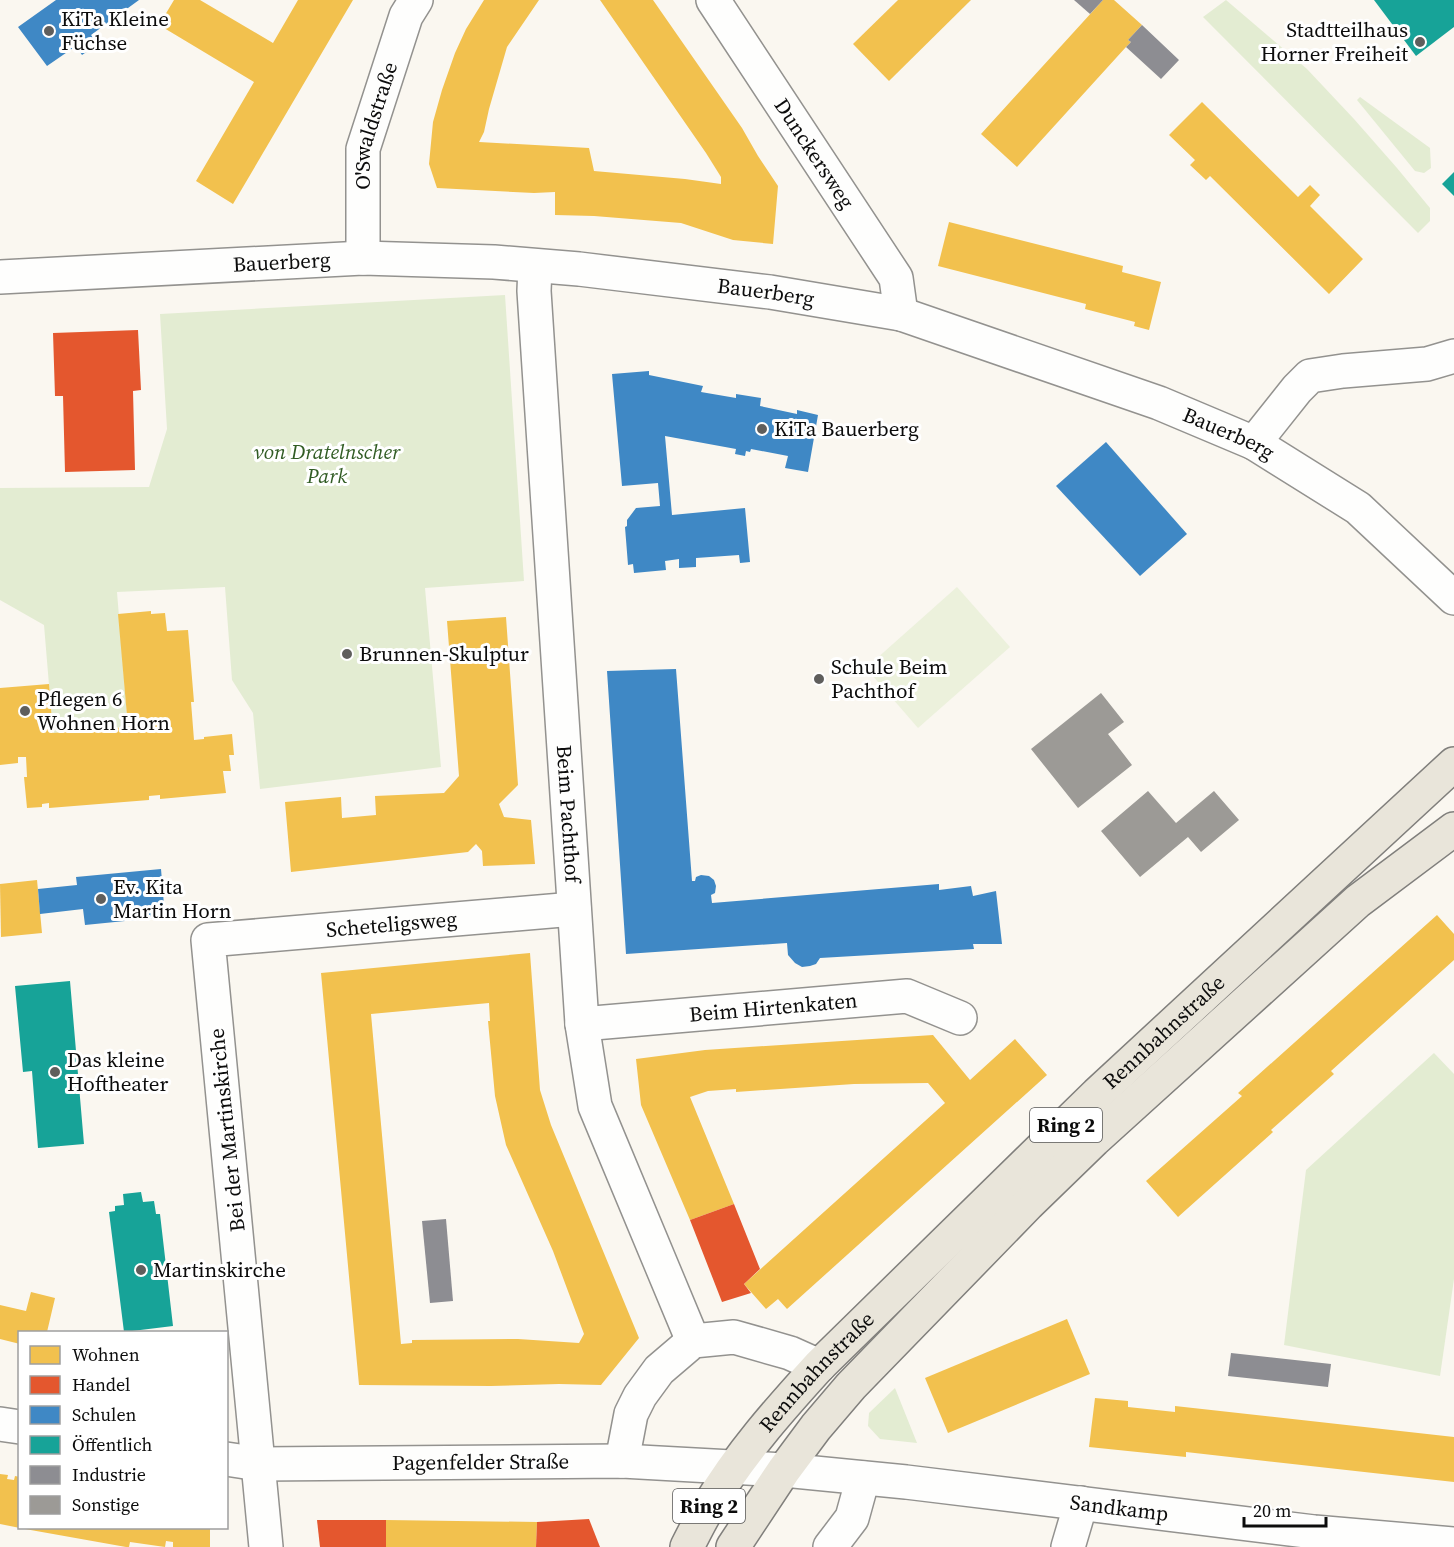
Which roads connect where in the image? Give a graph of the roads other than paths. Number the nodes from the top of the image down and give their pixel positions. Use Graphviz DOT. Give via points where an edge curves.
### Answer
graph roads {
  1 [pos="416,0"];
  2 [pos="713,0"];
  3 [pos="363,258"];
  4 [pos="535,266"];
  5 [pos="0,277"];
  6 [pos="901,314"];
  7 [pos="1454,356"];
  8 [pos="1254,443"];
  9 [pos="1454,598"];
  10 [pos="1454,764"];
  11 [pos="1454,829"];
  12 [pos="574,909"];
  13 [pos="208,940"];
  14 [pos="960,1018"];
  15 [pos="582,1024"];
  16 [pos="693,1341"];
  17 [pos="819,1366"];
  18 [pos="0,1424"];
  19 [pos="18,1427"];
  20 [pos="228,1460"];
  21 [pos="622,1461"];
  22 [pos="259,1464"];
  23 [pos="735,1467"];
  24 [pos="784,1470"];
  25 [pos="863,1478"];
  26 [pos="1082,1503"];
  27 [pos="1454,1544"];
  28 [pos="266,1547"];
  29 [pos="687,1547"];
  30 [pos="733,1547"];
  31 [pos="830,1547"];
  32 [pos="1068,1547"];
  1 -- 3 [label="street, O'Swaldstraße" via="405,16 363,149"];
  2 -- 6 [label="street, Dunckersweg" via="896,278"];
  3 -- 4 [label="street, Bauerberg"];
  3 -- 5 [label="street, Bauerberg"];
  4 -- 6 [label="street, Bauerberg" via="770,292"];
  4 -- 12 [label="street, Beim Pachthof"];
  6 -- 8 [label="street, Bauerberg" via="1159,404"];
  7 -- 8 [label="street" via="1427,364 1310,376"];
  8 -- 9 [label="street, Bauerberg" via="1358,508"];
  10 -- 17 [label="main road, Rennbahnstraße / Ring 2" via="1097,1094"];
  11 -- 24 [label="main road, Rennbahnstraße / Ring 2" via="1358,901 1094,1140 851,1386"];
  12 -- 13 [label="street, Scheteligsweg"];
  12 -- 15 [label="street, Beim Pachthof"];
  13 -- 22 [label="street, Bei der Martinskirche"];
  14 -- 15 [label="street, Beim Hirtenkaten" via="906,996"];
  15 -- 16 [label="street, Beim Pachthof" via="596,1106"];
  16 -- 17 [label="street" via="734,1337"];
  16 -- 21 [label="street" via="659,1370 640,1396 631,1414"];
  17 -- 23 [label="main road, Rennbahnstraße / Ring 2"];
  18 -- 19 [label="street"];
  20 -- 22 [label="street, Pagenfelder Straße"];
  21 -- 22 [label="street, Pagenfelder Straße"];
  21 -- 23 [label="street, Pagenfelder Straße"];
  22 -- 28 [label="street, Bei der Martinskirche"];
  23 -- 24 [label="street, Pagenfelder Straße"];
  23 -- 29 [label="main road, Ring 2" via="708,1506"];
  24 -- 25 [label="street, Sandkamp"];
  24 -- 30 [label="main road, Ring 2"];
  25 -- 26 [label="street, Sandkamp"];
  25 -- 31 [label="street" via="852,1518"];
  26 -- 27 [label="street, Sandkamp" via="1314,1532"];
  26 -- 32 [label="street"];
}
